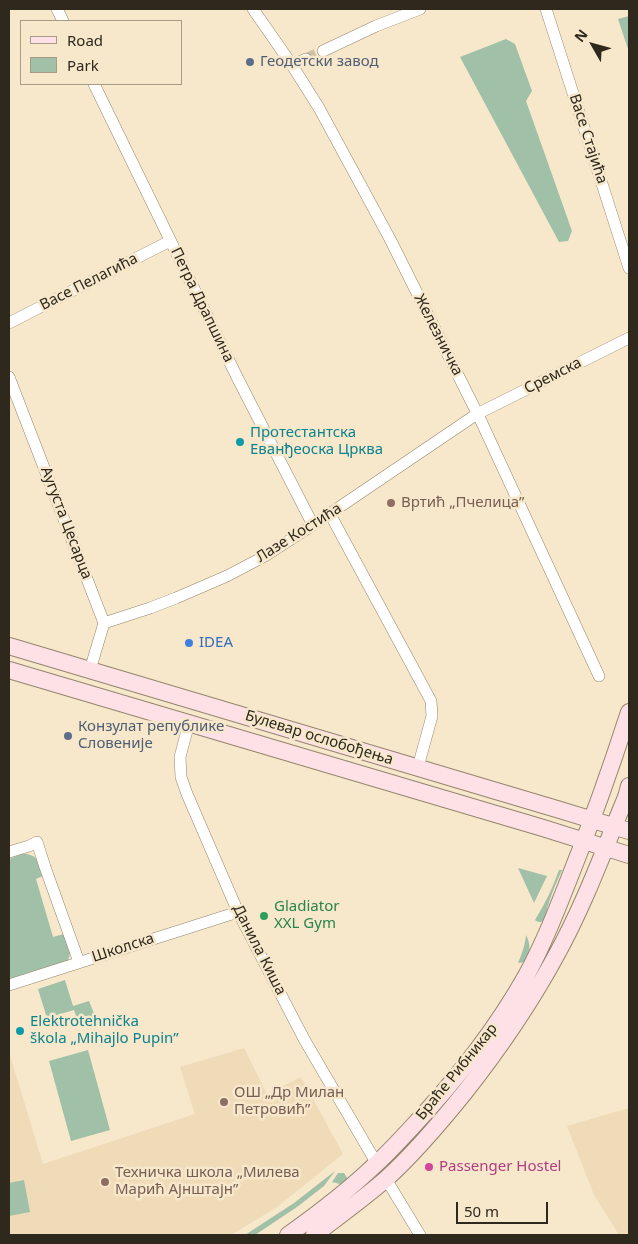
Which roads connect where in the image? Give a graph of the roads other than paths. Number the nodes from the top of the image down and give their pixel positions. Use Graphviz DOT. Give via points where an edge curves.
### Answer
graph roads {
  1 [pos="253,9"];
  2 [pos="420,9"];
  3 [pos="546,9"];
  4 [pos="323,51"];
  5 [pos="306,58"];
  6 [pos="292,65"];
  7 [pos="94,85"];
  8 [pos="170,240"];
  9 [pos="629,268"];
  10 [pos="9,323"];
  11 [pos="629,338"];
  12 [pos="9,376"];
  13 [pos="477,414"];
  14 [pos="330,514"];
  15 [pos="313,525"];
  16 [pos="104,622"];
  17 [pos="9,646"];
  18 [pos="9,670"];
  19 [pos="90,670"];
  20 [pos="599,676"];
  21 [pos="629,712"];
  22 [pos="189,723"];
  23 [pos="418,767"];
  24 [pos="629,786"];
  25 [pos="592,820"];
  26 [pos="622,829"];
  27 [pos="584,841"];
  28 [pos="606,848"];
  29 [pos="9,852"];
  30 [pos="629,855"];
  31 [pos="238,912"];
  32 [pos="79,962"];
  33 [pos="9,986"];
  34 [pos="377,1164"];
  35 [pos="386,1179"];
  36 [pos="288,1235"];
  37 [pos="314,1235"];
  38 [pos="420,1235"];
  1 -- 6 [label="street, Железничка"];
  2 -- 4 [label="street"];
  3 -- 9 [label="street, Васе Стајића"];
  5 -- 6 [label="street"];
  6 -- 13 [label="street, Железничка" via="319,108 385,231"];
  7 -- 8 [label="street, Петра Драпшина"];
  8 -- 10 [label="street, Васе Пелагића"];
  8 -- 15 [label="street, Петра Драпшина"];
  11 -- 13 [label="street, Сремска"];
  12 -- 16 [label="street, Аугуста Цесарца"];
  13 -- 14 [label="street, Лазе Костића"];
  13 -- 20 [label="street, Железничка"];
  14 -- 15 [label="street, Лазе Костића"];
  14 -- 23 [label="street" via="431,701 432,716"];
  15 -- 16 [label="street, Лазе Костића" via="227,576 159,605"];
  16 -- 19 [label="street"];
  17 -- 19 [label="main road, Булевар ослобођења"];
  18 -- 22 [label="main road, Булевар ослобођења"];
  19 -- 23 [label="main road, Булевар ослобођења"];
  21 -- 25 [label="main road, Браће Рибникар"];
  22 -- 27 [label="main road, Булевар ослобођења"];
  22 -- 31 [label="street, Данила Киша" via="180,757 181,777"];
  23 -- 25 [label="main road, Булевар ослобођења"];
  24 -- 26 [label="main road, Браће Рибникар"];
  25 -- 26 [label="main road, Булевар ослобођења"];
  25 -- 27 [label="main road, Браће Рибникар"];
  26 -- 28 [label="main road, Браће Рибникар"];
  27 -- 28 [label="main road, Булевар ослобођења"];
  27 -- 34 [label="main road, Браће Рибникар" via="543,941 511,1002 474,1056"];
  28 -- 30 [label="main road, Булевар ослобођења"];
  28 -- 35 [label="main road, Браће Рибникар" via="558,952 520,1016 452,1109"];
  29 -- 32 [label="street" via="38,842"];
  31 -- 32 [label="street, Школска"];
  31 -- 34 [label="street, Данила Киша" via="304,1039"];
  32 -- 33 [label="street, Школска"];
  34 -- 36 [label="main road, Браће Рибникар"];
  35 -- 37 [label="main road, Браће Рибникар"];
  35 -- 38 [label="street"];
}
